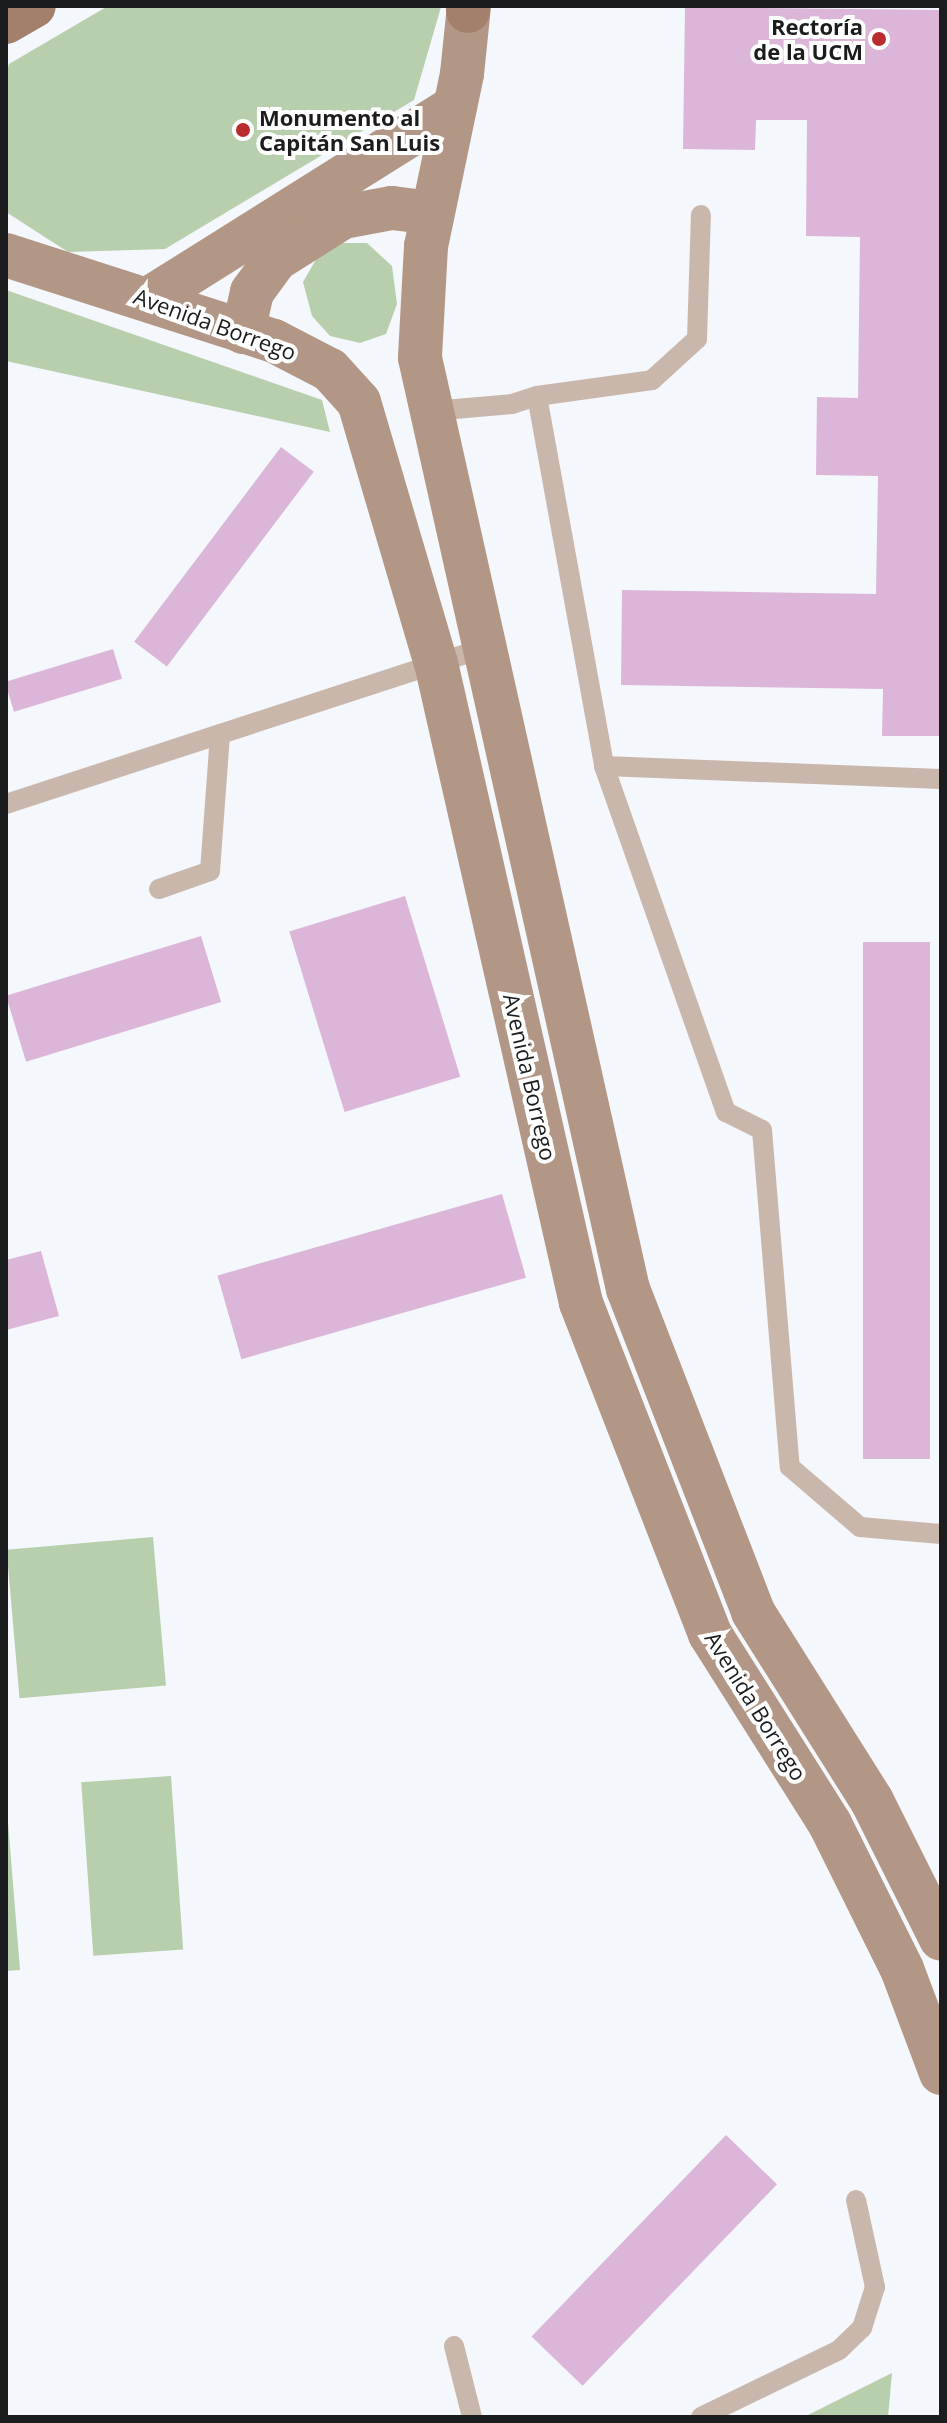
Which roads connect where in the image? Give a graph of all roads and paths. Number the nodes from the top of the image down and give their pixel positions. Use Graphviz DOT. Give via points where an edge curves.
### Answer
graph roads {
  1 [pos="34,6"];
  2 [pos="469,8"];
  3 [pos="6,22"];
  4 [pos="453,108"];
  5 [pos="431,213"];
  6 [pos="701,215"];
  7 [pos="6,255"];
  8 [pos="150,298"];
  9 [pos="243,332"];
  10 [pos="537,396"];
  11 [pos="432,411"];
  12 [pos="487,647"];
  13 [pos="436,663"];
  14 [pos="220,734"];
  15 [pos="604,766"];
  16 [pos="941,779"];
  17 [pos="6,804"];
  18 [pos="159,889"];
  19 [pos="941,1534"];
  20 [pos="941,1939"];
  21 [pos="941,2073"];
  22 [pos="856,2200"];
  23 [pos="454,2346"];
  24 [pos="472,2417"];
  25 [pos="701,2417"];
  1 -- 3 [label="main road"];
  2 -- 4 [label="main road"];
  4 -- 5 [label="main road"];
  4 -- 8 [label="main road"];
  5 -- 9 [label="main road" via="392,208 343,217 275,260 252,292"];
  5 -- 11 [label="main road" via="420,358"];
  6 -- 10 [label="lane" via="697,339 652,380"];
  7 -- 8 [label="main road, Avenida Borrego"];
  8 -- 9 [label="main road, Avenida Borrego"];
  9 -- 13 [label="main road, Avenida Borrego" via="330,370 359,402"];
  10 -- 11 [label="lane"];
  10 -- 15 [label="lane"];
  11 -- 12 [label="main road"];
  12 -- 13 [label="lane"];
  12 -- 20 [label="main road" via="628,1289 753,1612 872,1801"];
  13 -- 14 [label="lane"];
  13 -- 21 [label="main road, Avenida Borrego" via="581,1303 710,1634 830,1824 902,1969"];
  14 -- 17 [label="lane"];
  14 -- 18 [label="lane" via="210,871"];
  15 -- 16 [label="lane"];
  15 -- 19 [label="lane" via="726,1112 762,1130 790,1467 860,1527"];
  22 -- 25 [label="lane" via="875,2287 862,2328 839,2350"];
  23 -- 24 [label="lane"];
}
